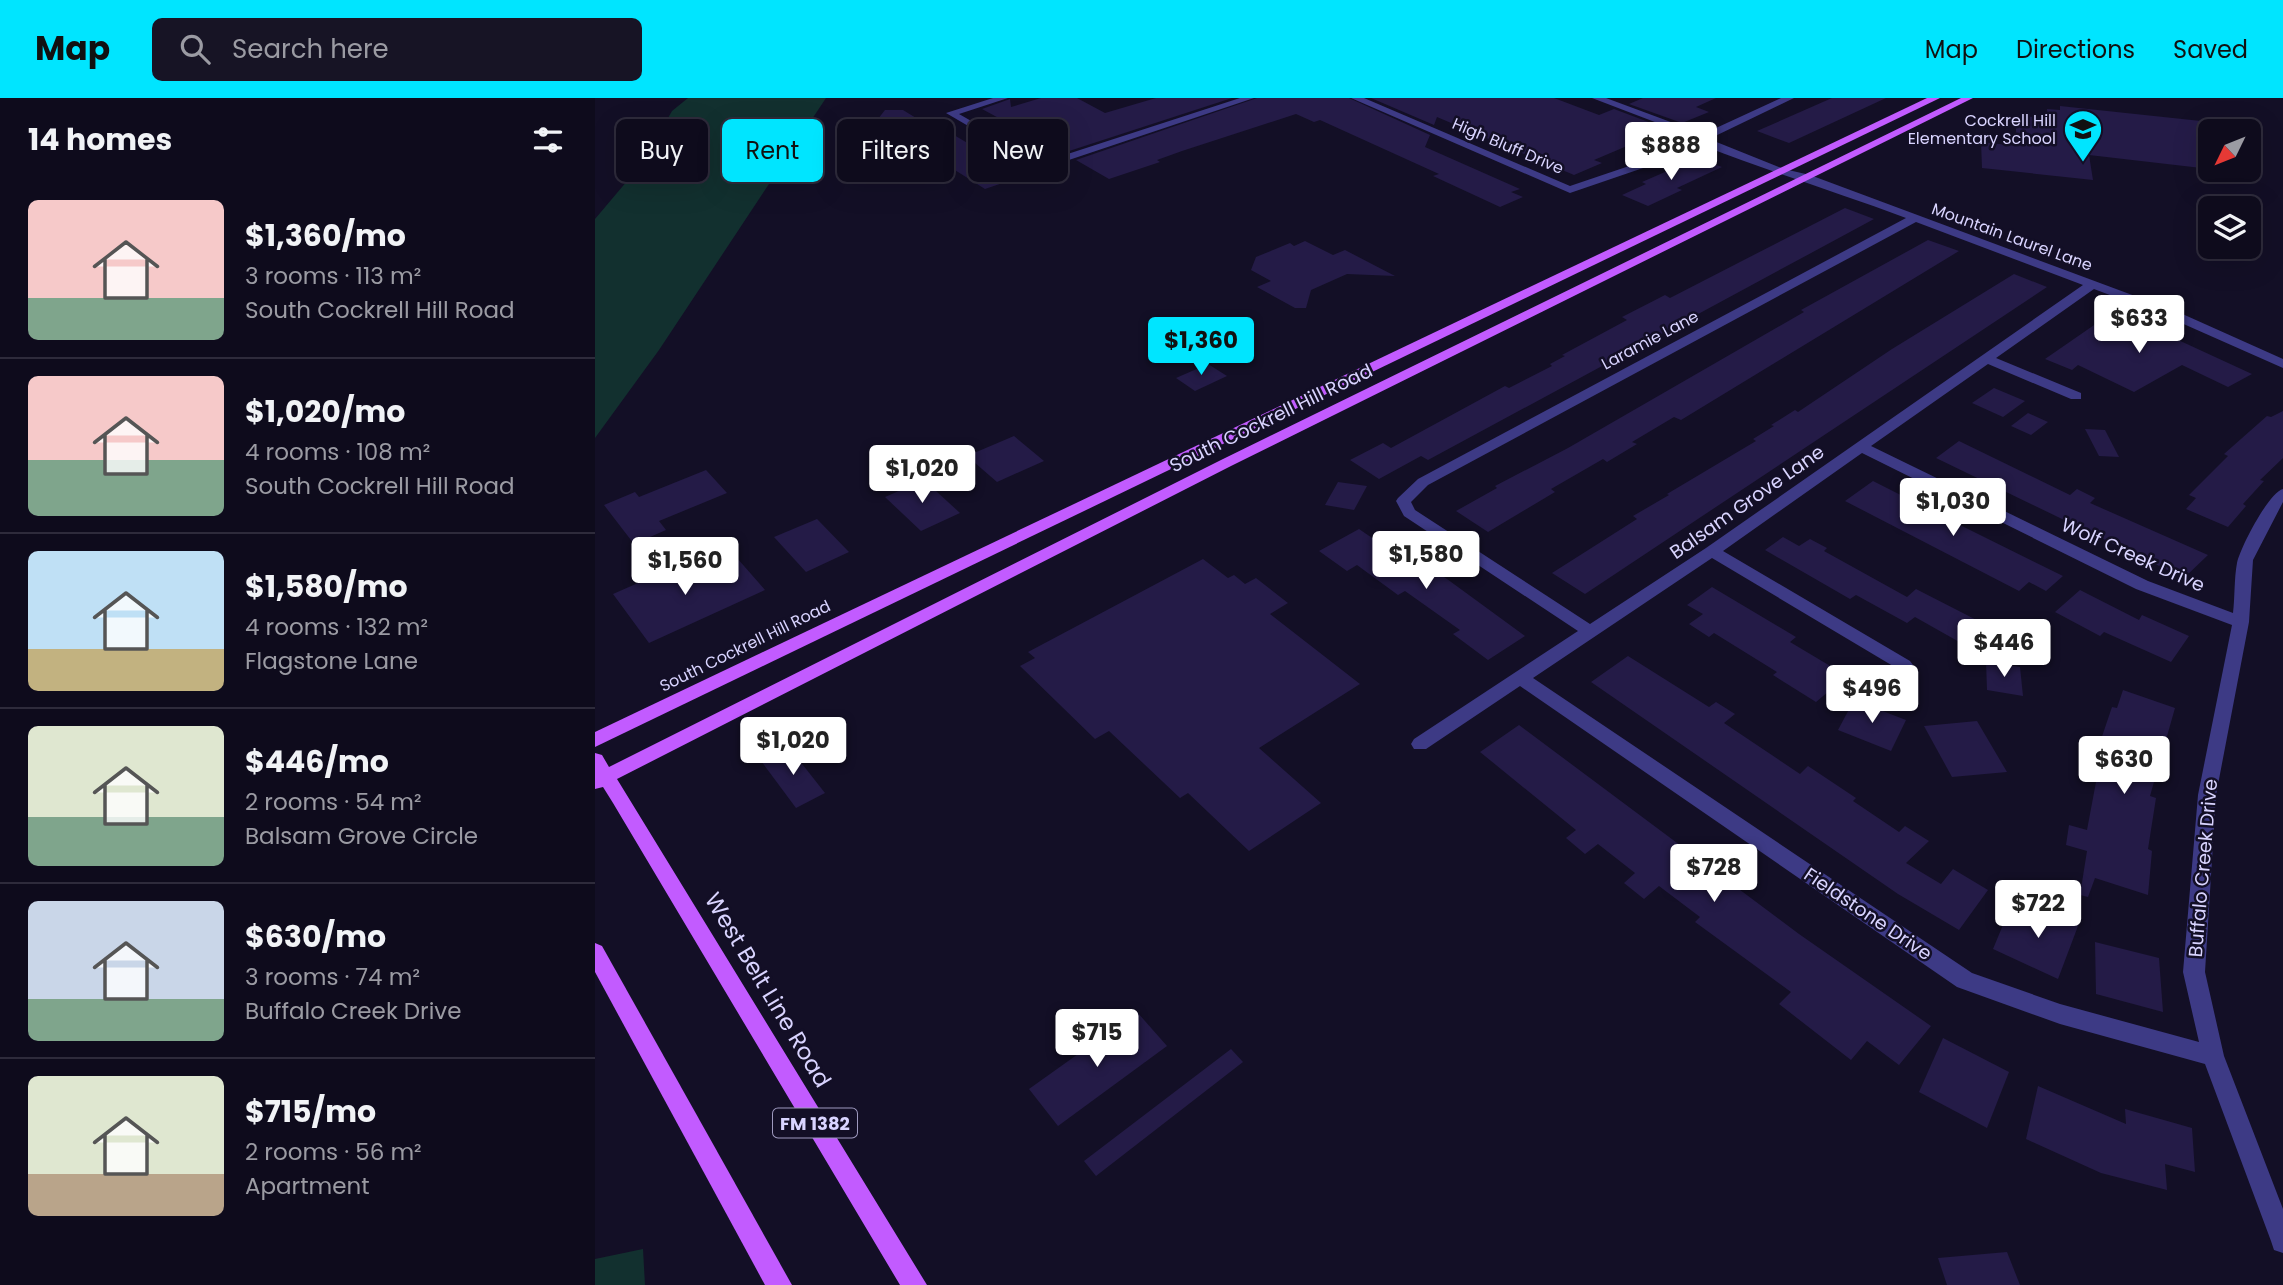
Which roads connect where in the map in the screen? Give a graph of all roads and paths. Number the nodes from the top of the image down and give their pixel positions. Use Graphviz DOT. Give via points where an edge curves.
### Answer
graph roads {
  1 [pos="1003,98"];
  2 [pos="1249,98"];
  3 [pos="1356,98"];
  4 [pos="1597,98"];
  5 [pos="1789,98"];
  6 [pos="1935,98"];
  7 [pos="1968,98"];
  8 [pos="1701,137"];
  9 [pos="1793,172"];
  10 [pos="1915,218"];
  11 [pos="2092,284"];
  12 [pos="1986,358"];
  13 [pos="2283,364"];
  14 [pos="2076,396"];
  15 [pos="1860,446"];
  16 [pos="2283,493"];
  17 [pos="1712,551"];
  18 [pos="2241,622"];
  19 [pos="1588,630"];
  20 [pos="1904,665"];
  21 [pos="1522,679"];
  22 [pos="595,740"];
  23 [pos="1420,744"];
  24 [pos="599,773"];
  25 [pos="595,952"];
  26 [pos="2213,1056"];
  27 [pos="2283,1241"];
  28 [pos="779,1285"];
  29 [pos="914,1285"];
  1 -- 2 [label="street" via="951,113 1042,166"];
  3 -- 8 [label="street, High Bluff Drive" via="1570,190 1642,165"];
  4 -- 8 [label="street, Mountain Laurel Lane"];
  5 -- 8 [label="street"];
  6 -- 9 [label="main road, South Cockrell Hill Road"];
  7 -- 9 [label="main road, South Cockrell Hill Road"];
  8 -- 9 [label="street, Mountain Laurel Lane" via="1708,144"];
  9 -- 10 [label="street, Mountain Laurel Lane"];
  9 -- 22 [label="main road, South Cockrell Hill Road"];
  9 -- 24 [label="main road, South Cockrell Hill Road" via="1147,503"];
  10 -- 11 [label="street, Mountain Laurel Lane"];
  10 -- 19 [label="street, Laramie Lane" via="1423,482 1402,501 1409,513"];
  11 -- 12 [label="street, Balsam Grove Lane"];
  11 -- 13 [label="street, Mountain Laurel Lane"];
  12 -- 14 [label="street"];
  12 -- 15 [label="street, Balsam Grove Lane"];
  15 -- 17 [label="street, Balsam Grove Lane"];
  15 -- 18 [label="street, Wolf Creek Drive" via="2142,585"];
  16 -- 18 [label="street, Buffalo Creek Drive" via="2273,503 2245,560"];
  17 -- 19 [label="street, Balsam Grove Lane"];
  17 -- 20 [label="street"];
  18 -- 26 [label="street, Buffalo Creek Drive" via="2207,795 2194,972"];
  19 -- 21 [label="street, Balsam Grove Lane"];
  21 -- 23 [label="street, Balsam Grove Lane"];
  21 -- 26 [label="street, Fieldstone Drive" via="1965,979 2060,1014"];
  24 -- 29 [label="main road, West Belt Line Road / FM 1382"];
  25 -- 28 [label="main road"];
  26 -- 27 [label="street, Buffalo Creek Drive"];
}
